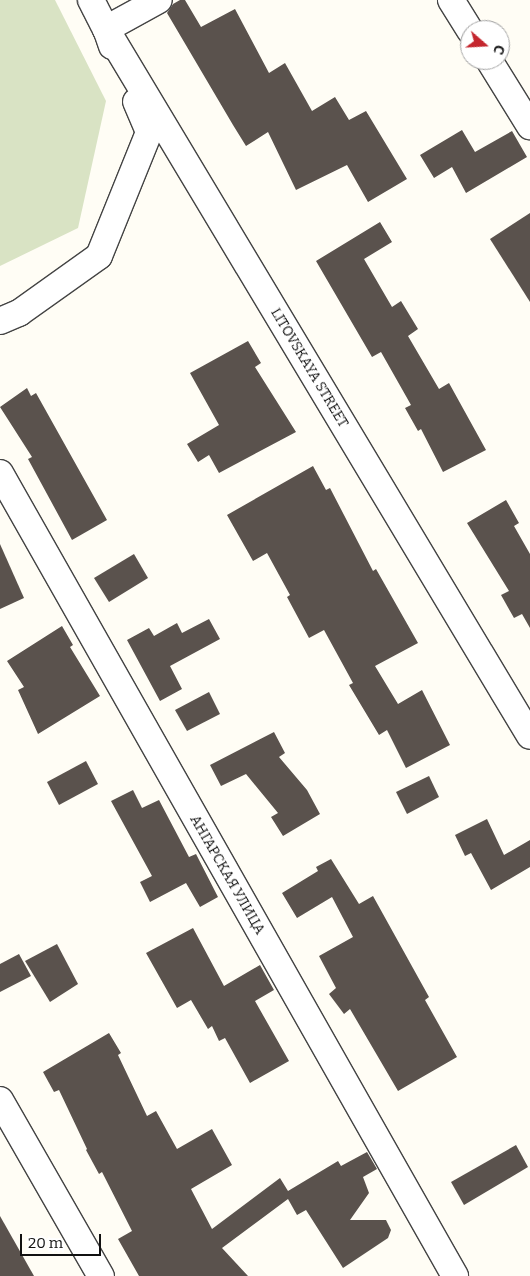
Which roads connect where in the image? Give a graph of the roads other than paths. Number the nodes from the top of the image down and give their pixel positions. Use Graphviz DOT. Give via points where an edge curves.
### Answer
graph roads {
  1 [pos="90,0"];
  2 [pos="159,0"];
  3 [pos="451,0"];
  4 [pos="464,20"];
  5 [pos="106,29"];
  6 [pos="495,70"];
  7 [pos="530,126"];
  8 [pos="0,321"];
  9 [pos="0,473"];
  10 [pos="530,736"];
  11 [pos="0,1100"];
  12 [pos="101,1276"];
  13 [pos="455,1276"];
  1 -- 5 [label="street, LITOVSKAYA STREET"];
  2 -- 5 [label="street"];
  3 -- 4 [label="street"];
  5 -- 8 [label="street" via="149,132 99,256 20,313"];
  5 -- 10 [label="street, LITOVSKAYA STREET"];
  6 -- 7 [label="street"];
  9 -- 13 [label="street, АНГАРСКАЯ УЛИЦА"];
  11 -- 12 [label="street"];
}
